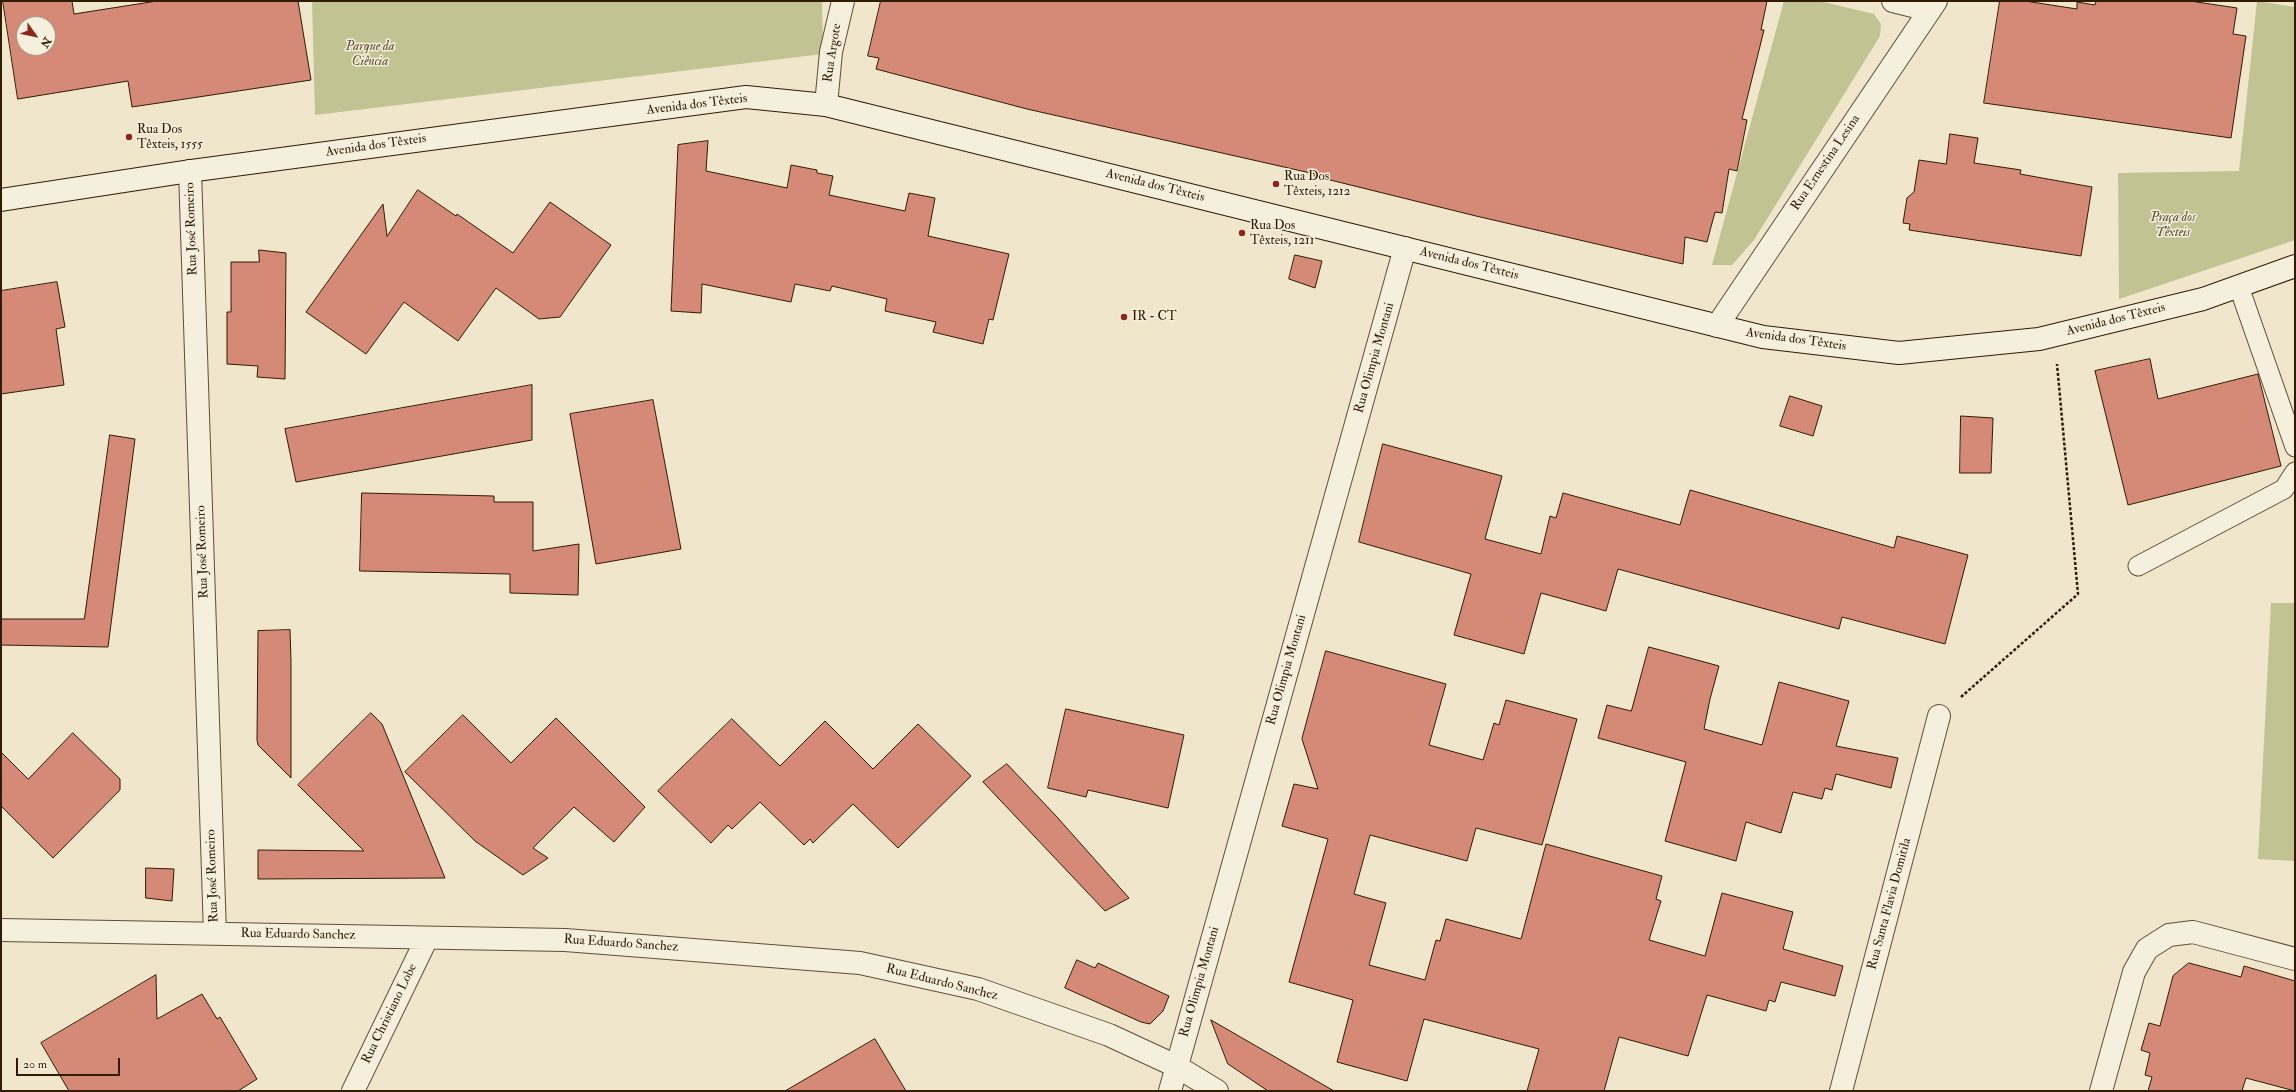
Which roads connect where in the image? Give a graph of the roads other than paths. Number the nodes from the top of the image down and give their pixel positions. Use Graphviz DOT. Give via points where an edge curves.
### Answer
graph roads {
  1 [pos="843,1"];
  2 [pos="1893,1"];
  3 [pos="1932,5"];
  4 [pos="826,105"];
  5 [pos="190,171"];
  6 [pos="1,200"];
  7 [pos="1405,248"];
  8 [pos="2295,266"];
  9 [pos="2239,287"];
  10 [pos="1717,326"];
  11 [pos="2295,447"];
  12 [pos="2295,472"];
  13 [pos="2138,566"];
  14 [pos="1939,716"];
  15 [pos="1,930"];
  16 [pos="215,934"];
  17 [pos="427,938"];
  18 [pos="2295,959"];
  19 [pos="1176,1066"];
  20 [pos="353,1091"];
  21 [pos="1170,1091"];
  22 [pos="1217,1091"];
  23 [pos="1841,1091"];
  24 [pos="2101,1091"];
  1 -- 4 [label="street, Rua Argote" via="831,52"];
  2 -- 3 [label="street"];
  3 -- 10 [label="street, Rua Ernestina Lesina"];
  4 -- 5 [label="street, Avenida dos Têxteis" via="746,97"];
  4 -- 7 [label="street, Avenida dos Têxteis"];
  5 -- 6 [label="street, Avenida dos Têxteis"];
  5 -- 16 [label="street, Rua José Romeiro"];
  7 -- 10 [label="street, Avenida dos Têxteis"];
  7 -- 19 [label="street, Rua Olimpia Montani"];
  8 -- 9 [label="street, Avenida dos Têxteis"];
  9 -- 10 [label="street, Avenida dos Têxteis" via="2203,299 2039,339 1899,353 1763,337"];
  9 -- 11 [label="lane"];
  12 -- 13 [label="lane" via="2284,489"];
  14 -- 23 [label="street, Rua Santa Flavia Domitila"];
  15 -- 16 [label="street, Rua Eduardo Sanchez"];
  16 -- 17 [label="street, Rua Eduardo Sanchez"];
  17 -- 19 [label="street, Rua Eduardo Sanchez" via="565,940 860,963 978,989 1109,1035"];
  17 -- 20 [label="street, Rua Christiano Lobe"];
  18 -- 24 [label="street" via="2193,932 2169,935 2147,949 2134,972"];
  19 -- 21 [label="street, Rua Olimpia Montani"];
  19 -- 22 [label="street, Rua Eduardo Sanchez"];
}
